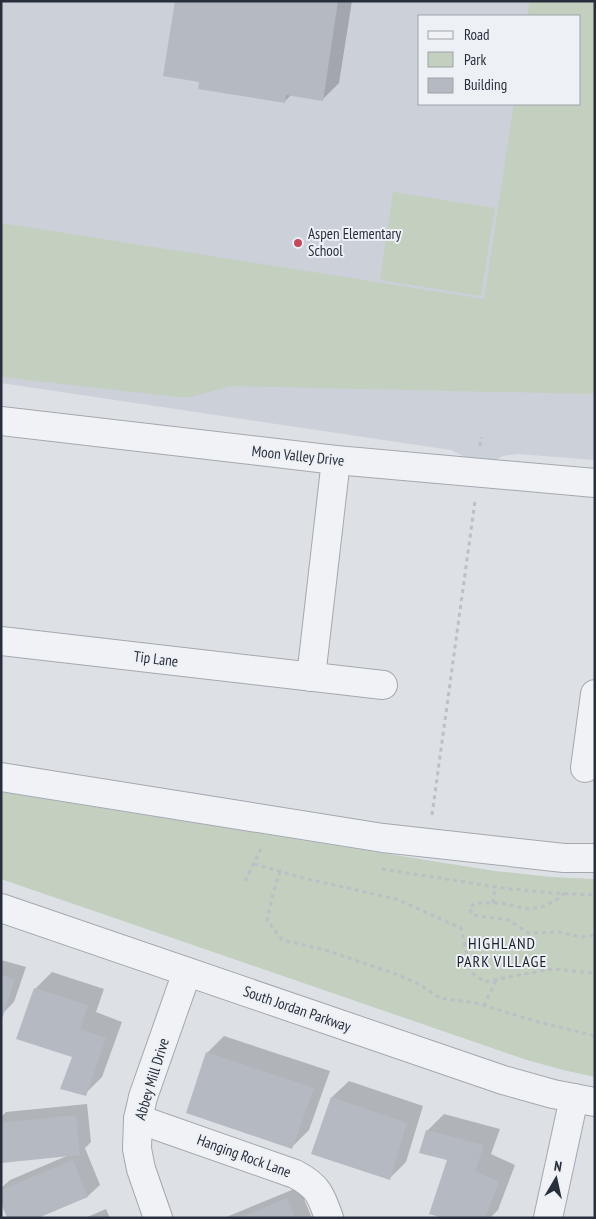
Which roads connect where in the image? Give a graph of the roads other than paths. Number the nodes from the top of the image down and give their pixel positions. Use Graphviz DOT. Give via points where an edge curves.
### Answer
graph roads {
  1 [pos="1,421"];
  2 [pos="336,460"];
  3 [pos="595,482"];
  4 [pos="1,641"];
  5 [pos="311,677"];
  6 [pos="383,685"];
  7 [pos="594,704"];
  8 [pos="585,768"];
  9 [pos="1,777"];
  10 [pos="595,858"];
  11 [pos="1,908"];
  12 [pos="187,972"];
  13 [pos="585,1100"];
  14 [pos="138,1119"];
  15 [pos="158,1218"];
  16 [pos="329,1218"];
  17 [pos="548,1218"];
  1 -- 2 [label="street, Moon Valley Drive"];
  2 -- 3 [label="street, Moon Valley Drive"];
  2 -- 5 [label="street"];
  4 -- 5 [label="street, Tip Lane"];
  5 -- 6 [label="street, Tip Lane"];
  7 -- 8 [label="street"];
  9 -- 10 [label="street" via="383,838 564,858"];
  11 -- 12 [label="street, South Jordan Parkway"];
  12 -- 13 [label="street, South Jordan Parkway" via="503,1080"];
  12 -- 14 [label="street, Abbey Mill Drive"];
  13 -- 17 [label="street"];
  14 -- 15 [label="street, Abbey Mill Drive" via="137,1149 141,1169"];
  14 -- 16 [label="street, Hanging Rock Lane" via="295,1174 315,1187"];
}
